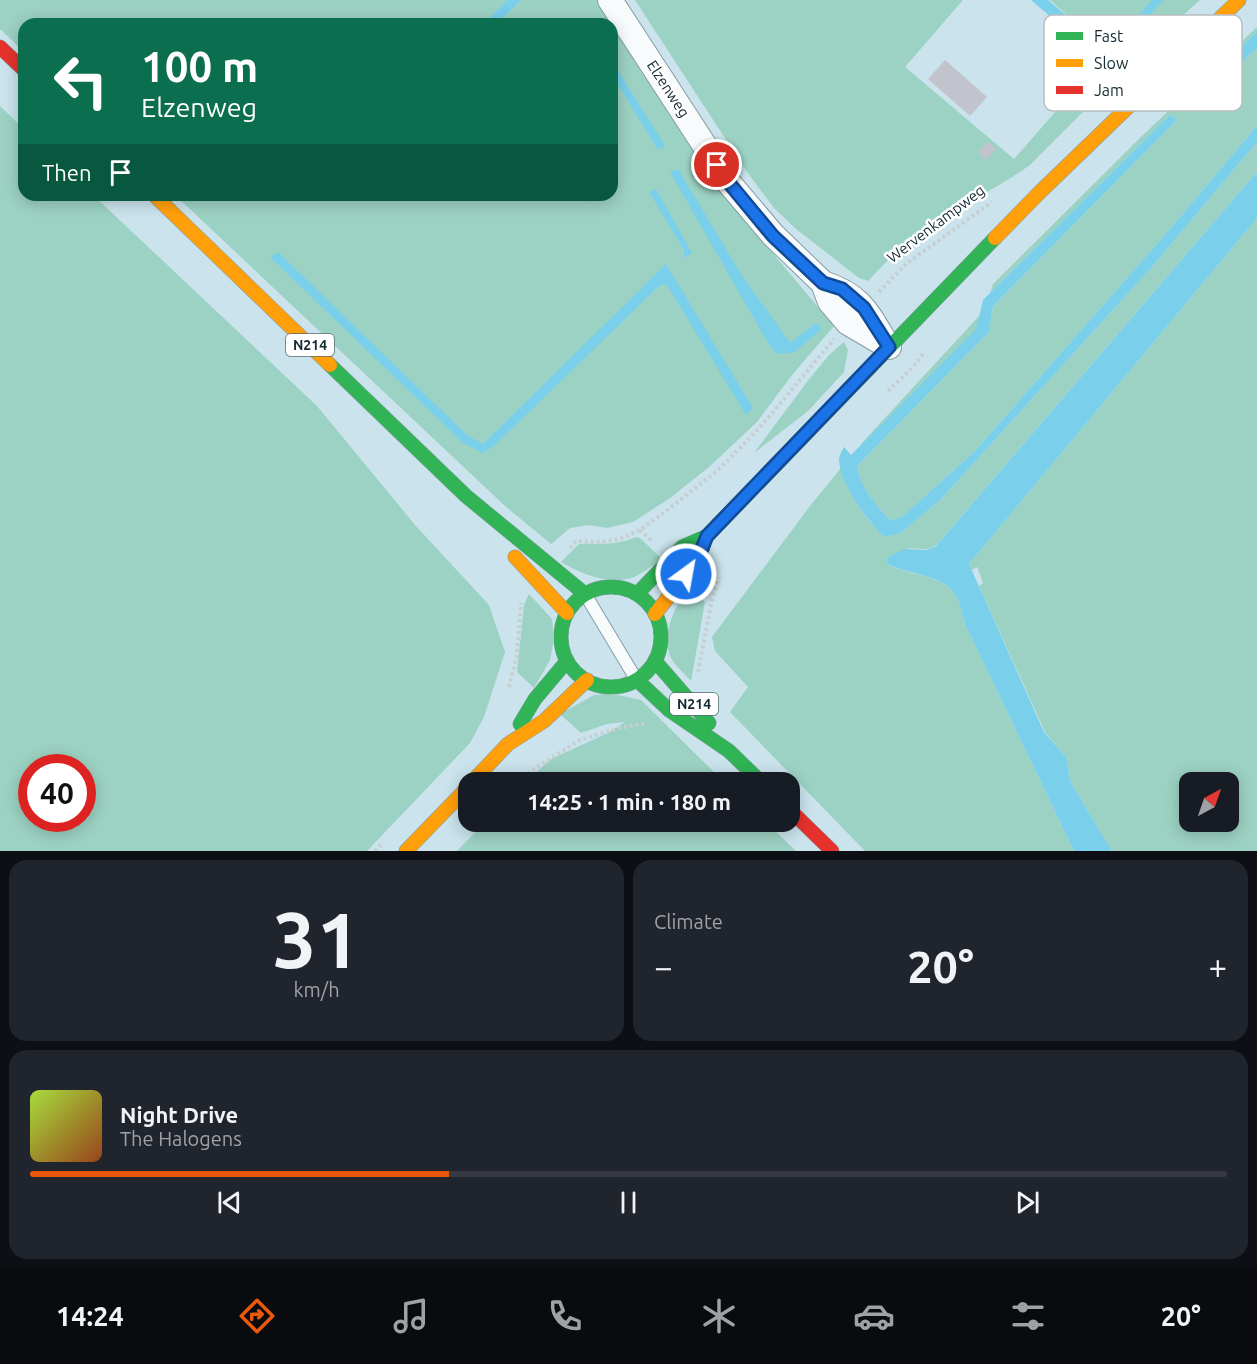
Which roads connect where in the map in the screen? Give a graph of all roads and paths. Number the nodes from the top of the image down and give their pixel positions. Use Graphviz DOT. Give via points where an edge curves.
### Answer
graph roads {
  1 [pos="610,0"];
  2 [pos="1239,0"];
  3 [pos="1223,15"];
  4 [pos="0,47"];
  5 [pos="18,64"];
  6 [pos="1124,111"];
  7 [pos="994,200"];
  8 [pos="160,201"];
  9 [pos="856,315"];
  10 [pos="889,347"];
  11 [pos="466,496"];
  12 [pos="707,536"];
  13 [pos="552,566"];
  14 [pos="537,581"];
  15 [pos="585,594"];
  16 [pos="637,594"];
  17 [pos="712,599"];
  18 [pos="567,613"];
  19 [pos="655,614"];
  20 [pos="567,661"];
  21 [pos="655,661"];
  22 [pos="513,678"];
  23 [pos="587,680"];
  24 [pos="637,680"];
  25 [pos="685,694"];
  26 [pos="669,710"];
  27 [pos="508,744"];
  28 [pos="729,751"];
  29 [pos="481,772"];
  30 [pos="529,772"];
  31 [pos="751,772"];
  32 [pos="458,796"];
  33 [pos="800,820"];
  34 [pos="406,851"];
  35 [pos="832,851"];
  1 -- 9 [label="street, Elzenweg" via="729,183 773,236 823,283 842,289"];
  2 -- 3 [label="main road"];
  4 -- 5 [label="main road"];
  6 -- 10 [label="main road"];
  7 -- 9 [label="path, Wervenkampweg" via="907,264"];
  8 -- 11 [label="main road, N214"];
  9 -- 10 [label="street, Elzenweg"];
  9 -- 13 [label="path, Wervenkampweg" via="717,471 640,530 603,543 576,541"];
  10 -- 12 [label="main road"];
  11 -- 13 [label="main road, N214"];
  11 -- 14 [label="main road, N214"];
  12 -- 16 [label="main road" via="682,547"];
  12 -- 19 [label="main road" via="697,561"];
  13 -- 15 [label="main road, N214"];
  14 -- 18 [label="main road, N214"];
  14 -- 22 [label="path" via="524,594 519,609"];
  15 -- 16 [label="main road" via="612,587"];
  15 -- 18 [label="main road"];
  15 -- 24 [label="lane"];
  16 -- 19 [label="main road"];
  17 -- 25 [label="path" via="697,682"];
  18 -- 20 [label="main road" via="561,632"];
  19 -- 21 [label="main road" via="661,643"];
  20 -- 23 [label="main road"];
  20 -- 27 [label="main road" via="529,708"];
  21 -- 24 [label="main road"];
  21 -- 25 [label="main road, N214"];
  23 -- 24 [label="main road" via="612,687"];
  23 -- 27 [label="main road" via="544,721"];
  24 -- 26 [label="main road, N214"];
  25 -- 28 [label="main road, N214"];
  26 -- 28 [label="main road, N214"];
  26 -- 30 [label="path" via="658,721 580,740"];
  27 -- 29 [label="main road"];
  28 -- 31 [label="main road, N214"];
  32 -- 34 [label="main road"];
  33 -- 35 [label="main road"];
}
